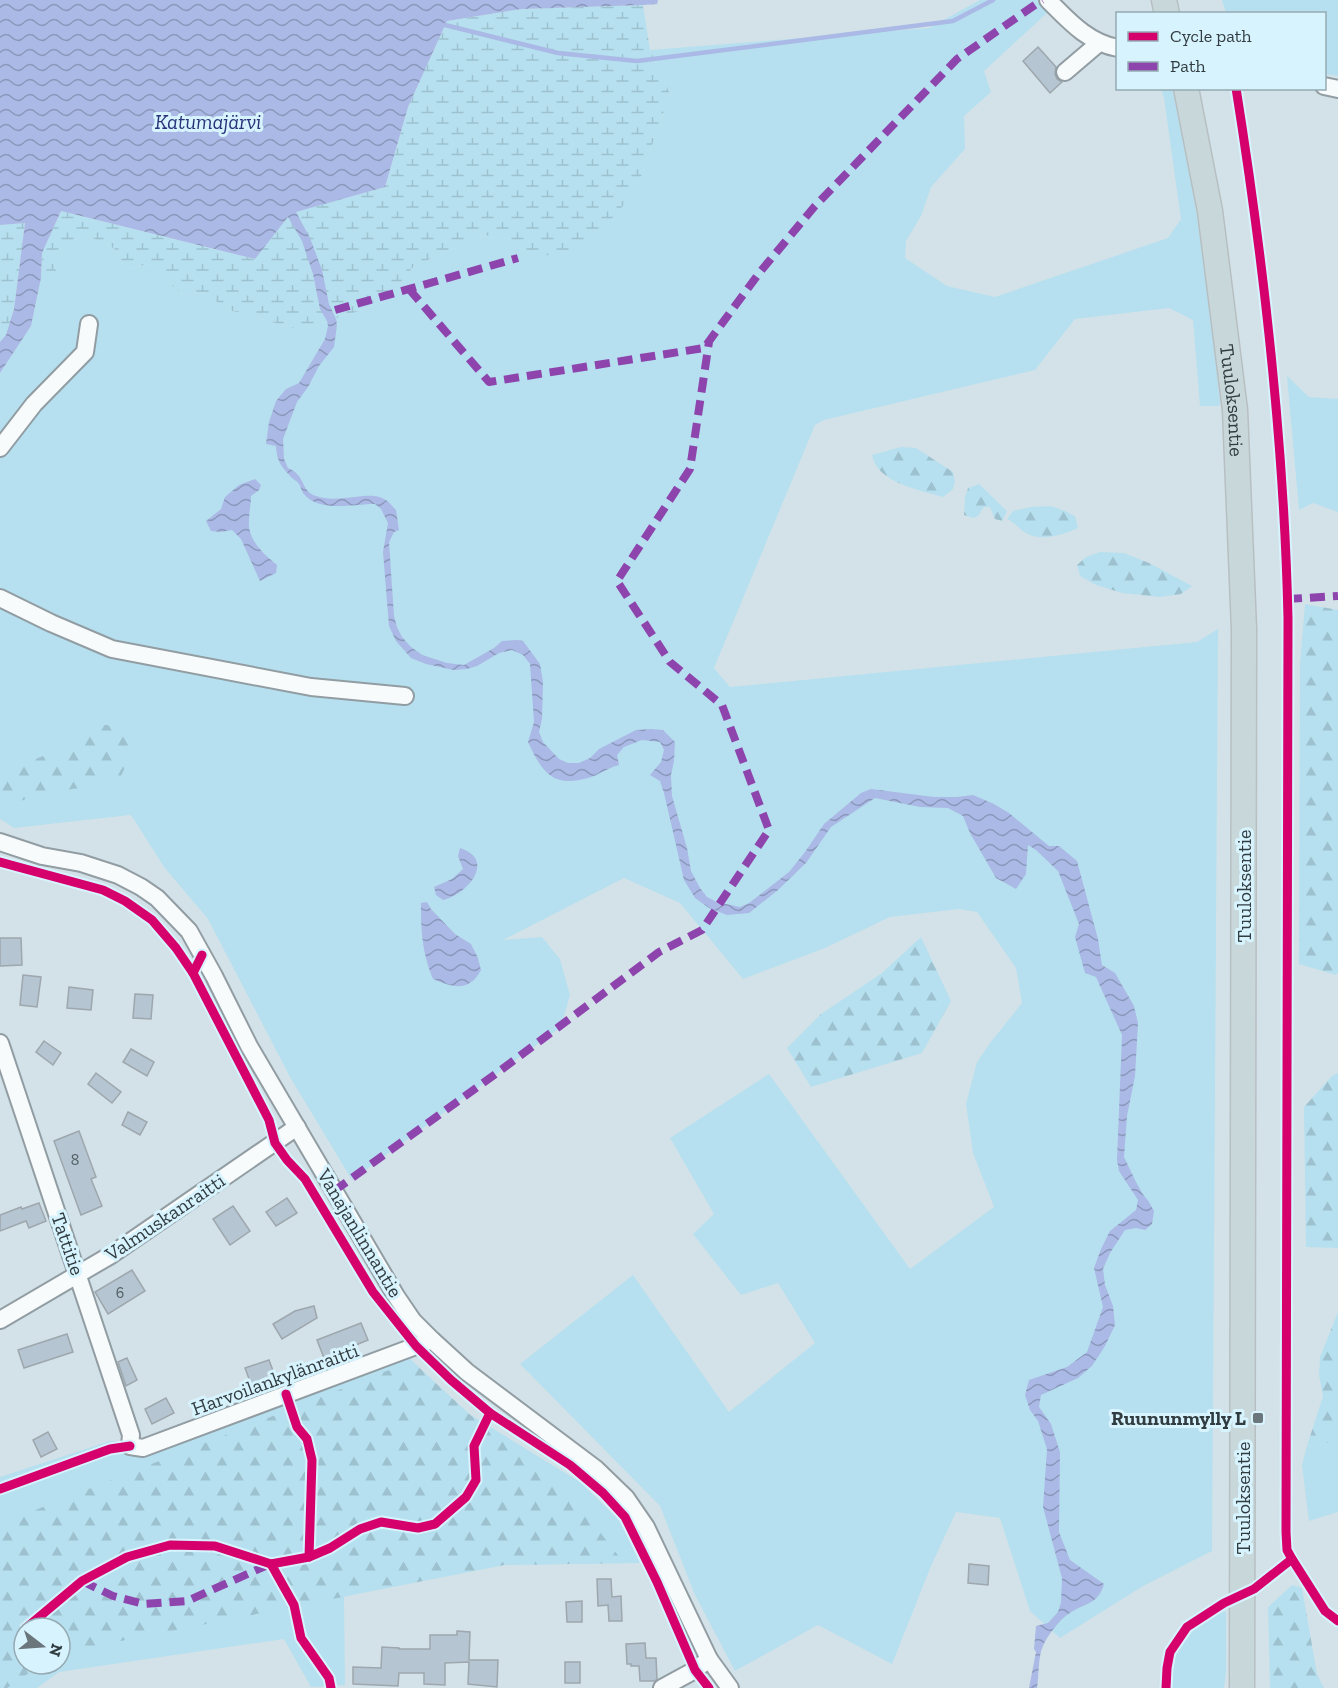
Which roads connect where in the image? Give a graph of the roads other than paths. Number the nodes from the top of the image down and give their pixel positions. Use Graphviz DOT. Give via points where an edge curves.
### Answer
graph roads {
  1 [pos="1048,0"];
  2 [pos="1099,43"];
  3 [pos="1116,47"];
  4 [pos="1065,72"];
  5 [pos="1186,90"];
  6 [pos="89,324"];
  7 [pos="0,448"];
  8 [pos="0,598"];
  9 [pos="405,696"];
  10 [pos="0,842"];
  11 [pos="0,1043"];
  12 [pos="297,1127"];
  13 [pos="78,1274"];
  14 [pos="0,1320"];
  15 [pos="432,1341"];
  16 [pos="130,1446"];
  17 [pos="709,1659"];
  18 [pos="662,1688"];
  19 [pos="730,1688"];
  20 [pos="1242,1688"];
  1 -- 2 [label="street"];
  2 -- 3 [label="street"];
  2 -- 4 [label="street"];
  5 -- 20 [label="highway, Tuuloksentie" via="1210,211 1235,411 1241,534"];
  6 -- 7 [label="street" via="85,352 34,404"];
  8 -- 9 [label="street" via="112,649 311,687"];
  10 -- 12 [label="street, Vanajanlinnantie" via="118,875 157,898 189,931"];
  11 -- 13 [label="street, Tattitie"];
  12 -- 13 [label="street, Valmuskanraitti"];
  12 -- 15 [label="street, Vanajanlinnantie" via="396,1296"];
  13 -- 14 [label="street, Valmuskanraitti"];
  13 -- 16 [label="street, Tattitie" via="131,1435"];
  15 -- 16 [label="street, Harvoilankylänraitti" via="144,1448"];
  15 -- 17 [label="street, Vanajanlinnantie" via="467,1372 596,1468 626,1498 646,1527"];
  17 -- 18 [label="street"];
  17 -- 19 [label="street, Vanajanlinnantie"];
}
